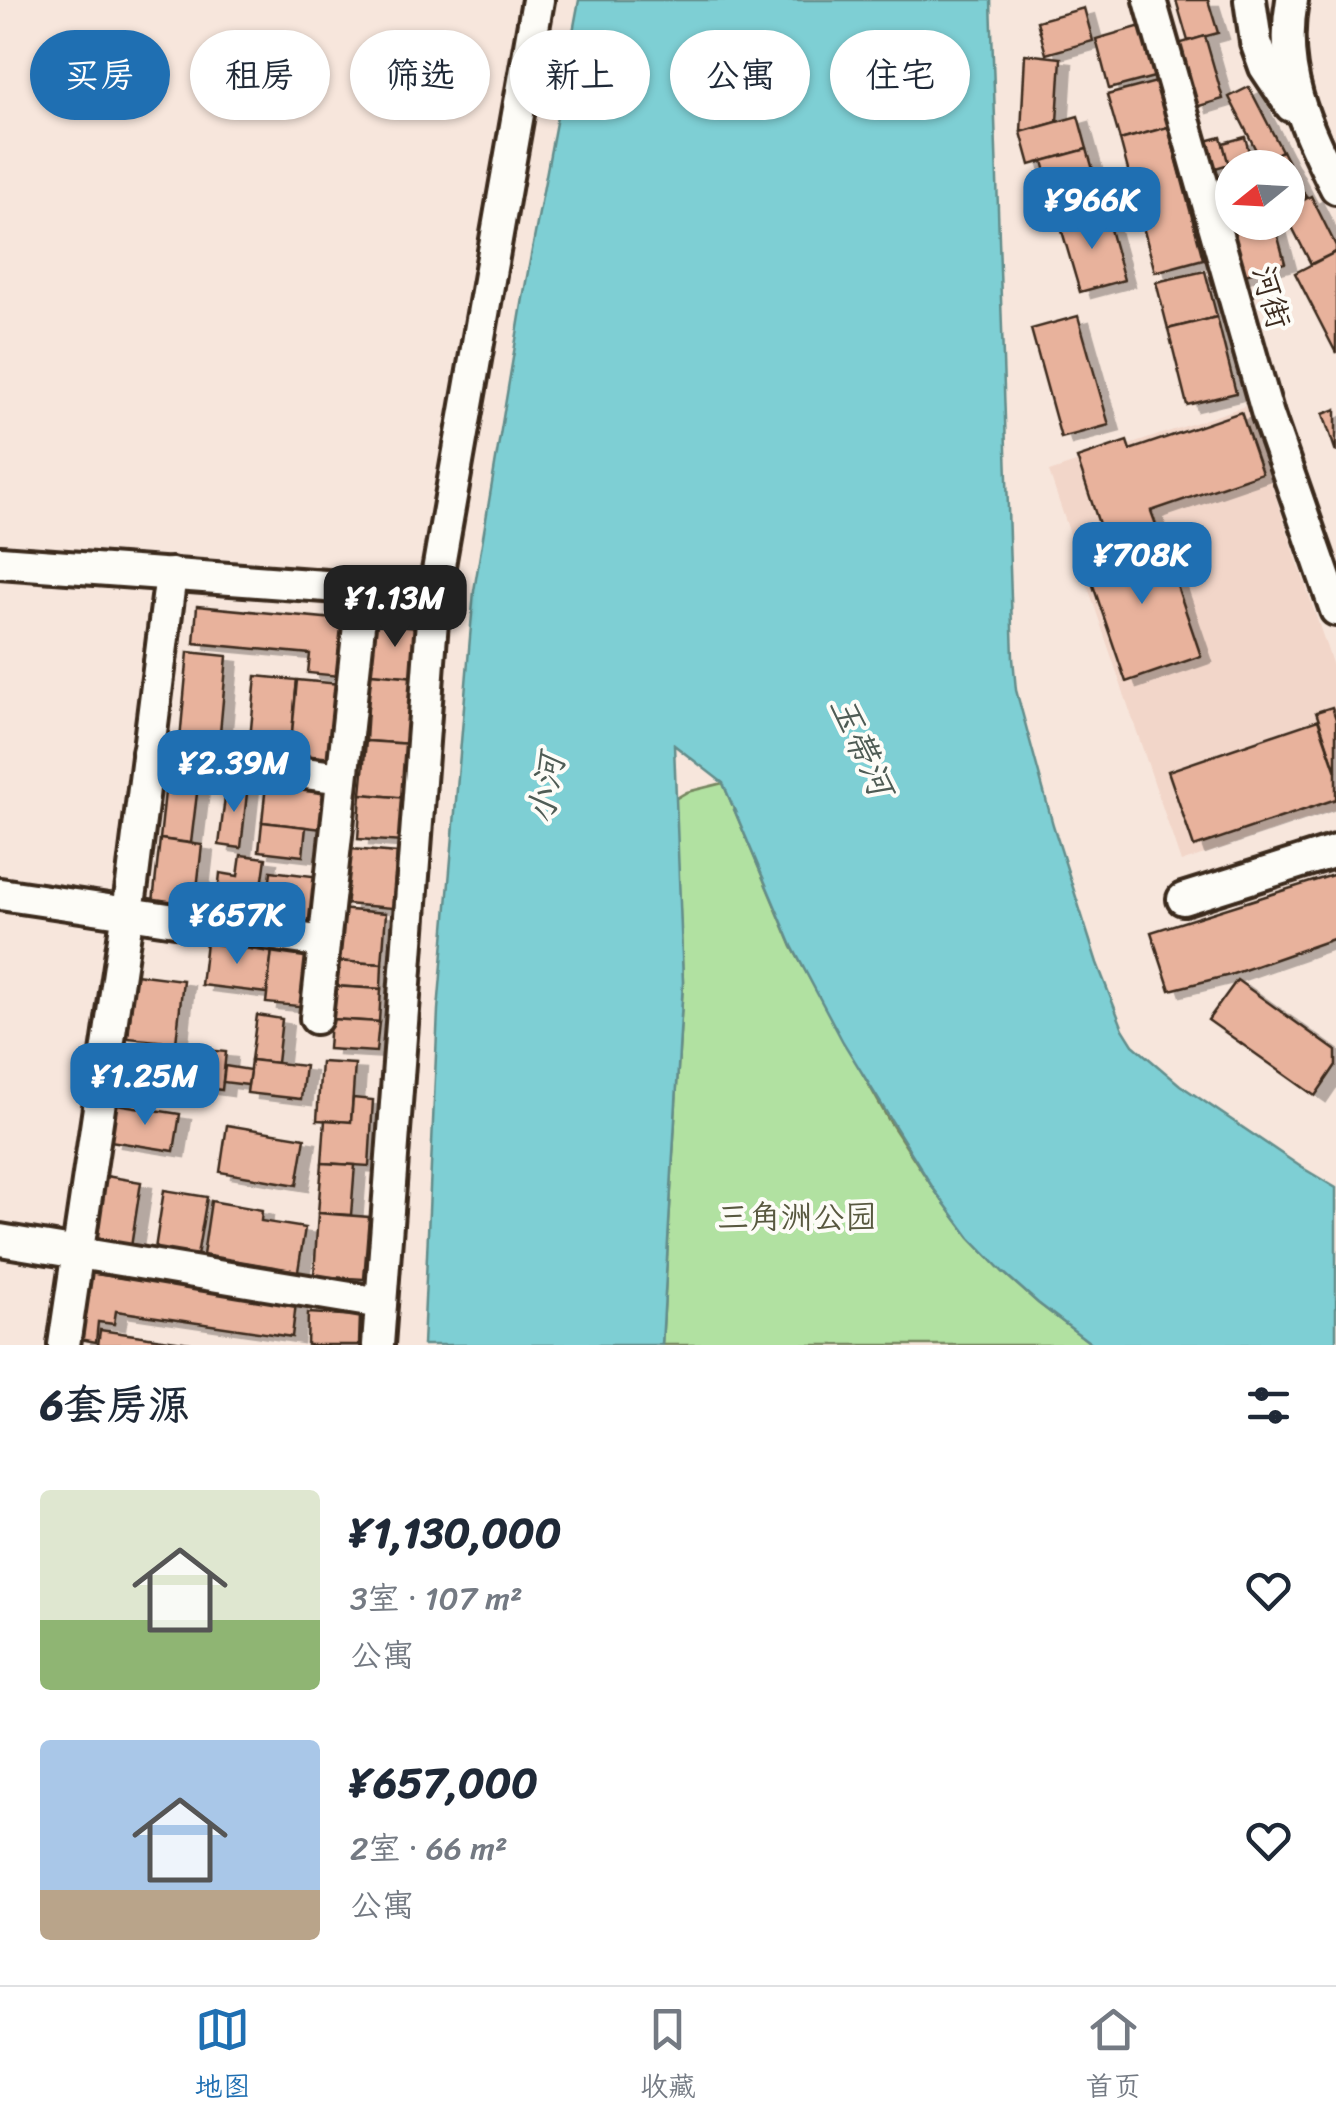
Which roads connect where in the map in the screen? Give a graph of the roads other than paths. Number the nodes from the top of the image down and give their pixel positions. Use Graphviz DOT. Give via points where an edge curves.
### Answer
graph roads {
  1 [pos="538,0"];
  2 [pos="1150,0"];
  3 [pos="1250,0"];
  4 [pos="1292,0"];
  5 [pos="1309,134"];
  6 [pos="1336,188"];
  7 [pos="0,562"];
  8 [pos="171,574"];
  9 [pos="363,588"];
  10 [pos="434,594"];
  11 [pos="1336,610"];
  12 [pos="148,752"];
  13 [pos="342,778"];
  14 [pos="1336,851"];
  15 [pos="0,894"];
  16 [pos="1183,898"];
  17 [pos="127,913"];
  18 [pos="324,942"];
  19 [pos="316,1018"];
  20 [pos="0,1240"];
  21 [pos="78,1252"];
  22 [pos="381,1302"];
  23 [pos="64,1345"];
  24 [pos="378,1345"];
  1 -- 10 [label="street"];
  2 -- 11 [label="street, 河街" via="1268,415"];
  3 -- 5 [label="street" via="1265,66"];
  4 -- 5 [label="street" via="1288,57"];
  5 -- 6 [label="street"];
  7 -- 8 [label="street"];
  8 -- 9 [label="street"];
  8 -- 12 [label="street"];
  9 -- 10 [label="street"];
  9 -- 13 [label="street"];
  10 -- 22 [label="street"];
  12 -- 13 [label="street"];
  12 -- 17 [label="street"];
  13 -- 18 [label="street"];
  14 -- 16 [label="street"];
  15 -- 17 [label="street"];
  17 -- 18 [label="street"];
  17 -- 21 [label="street"];
  18 -- 19 [label="street"];
  20 -- 21 [label="street"];
  21 -- 22 [label="street"];
  21 -- 23 [label="street"];
  22 -- 24 [label="street"];
}
